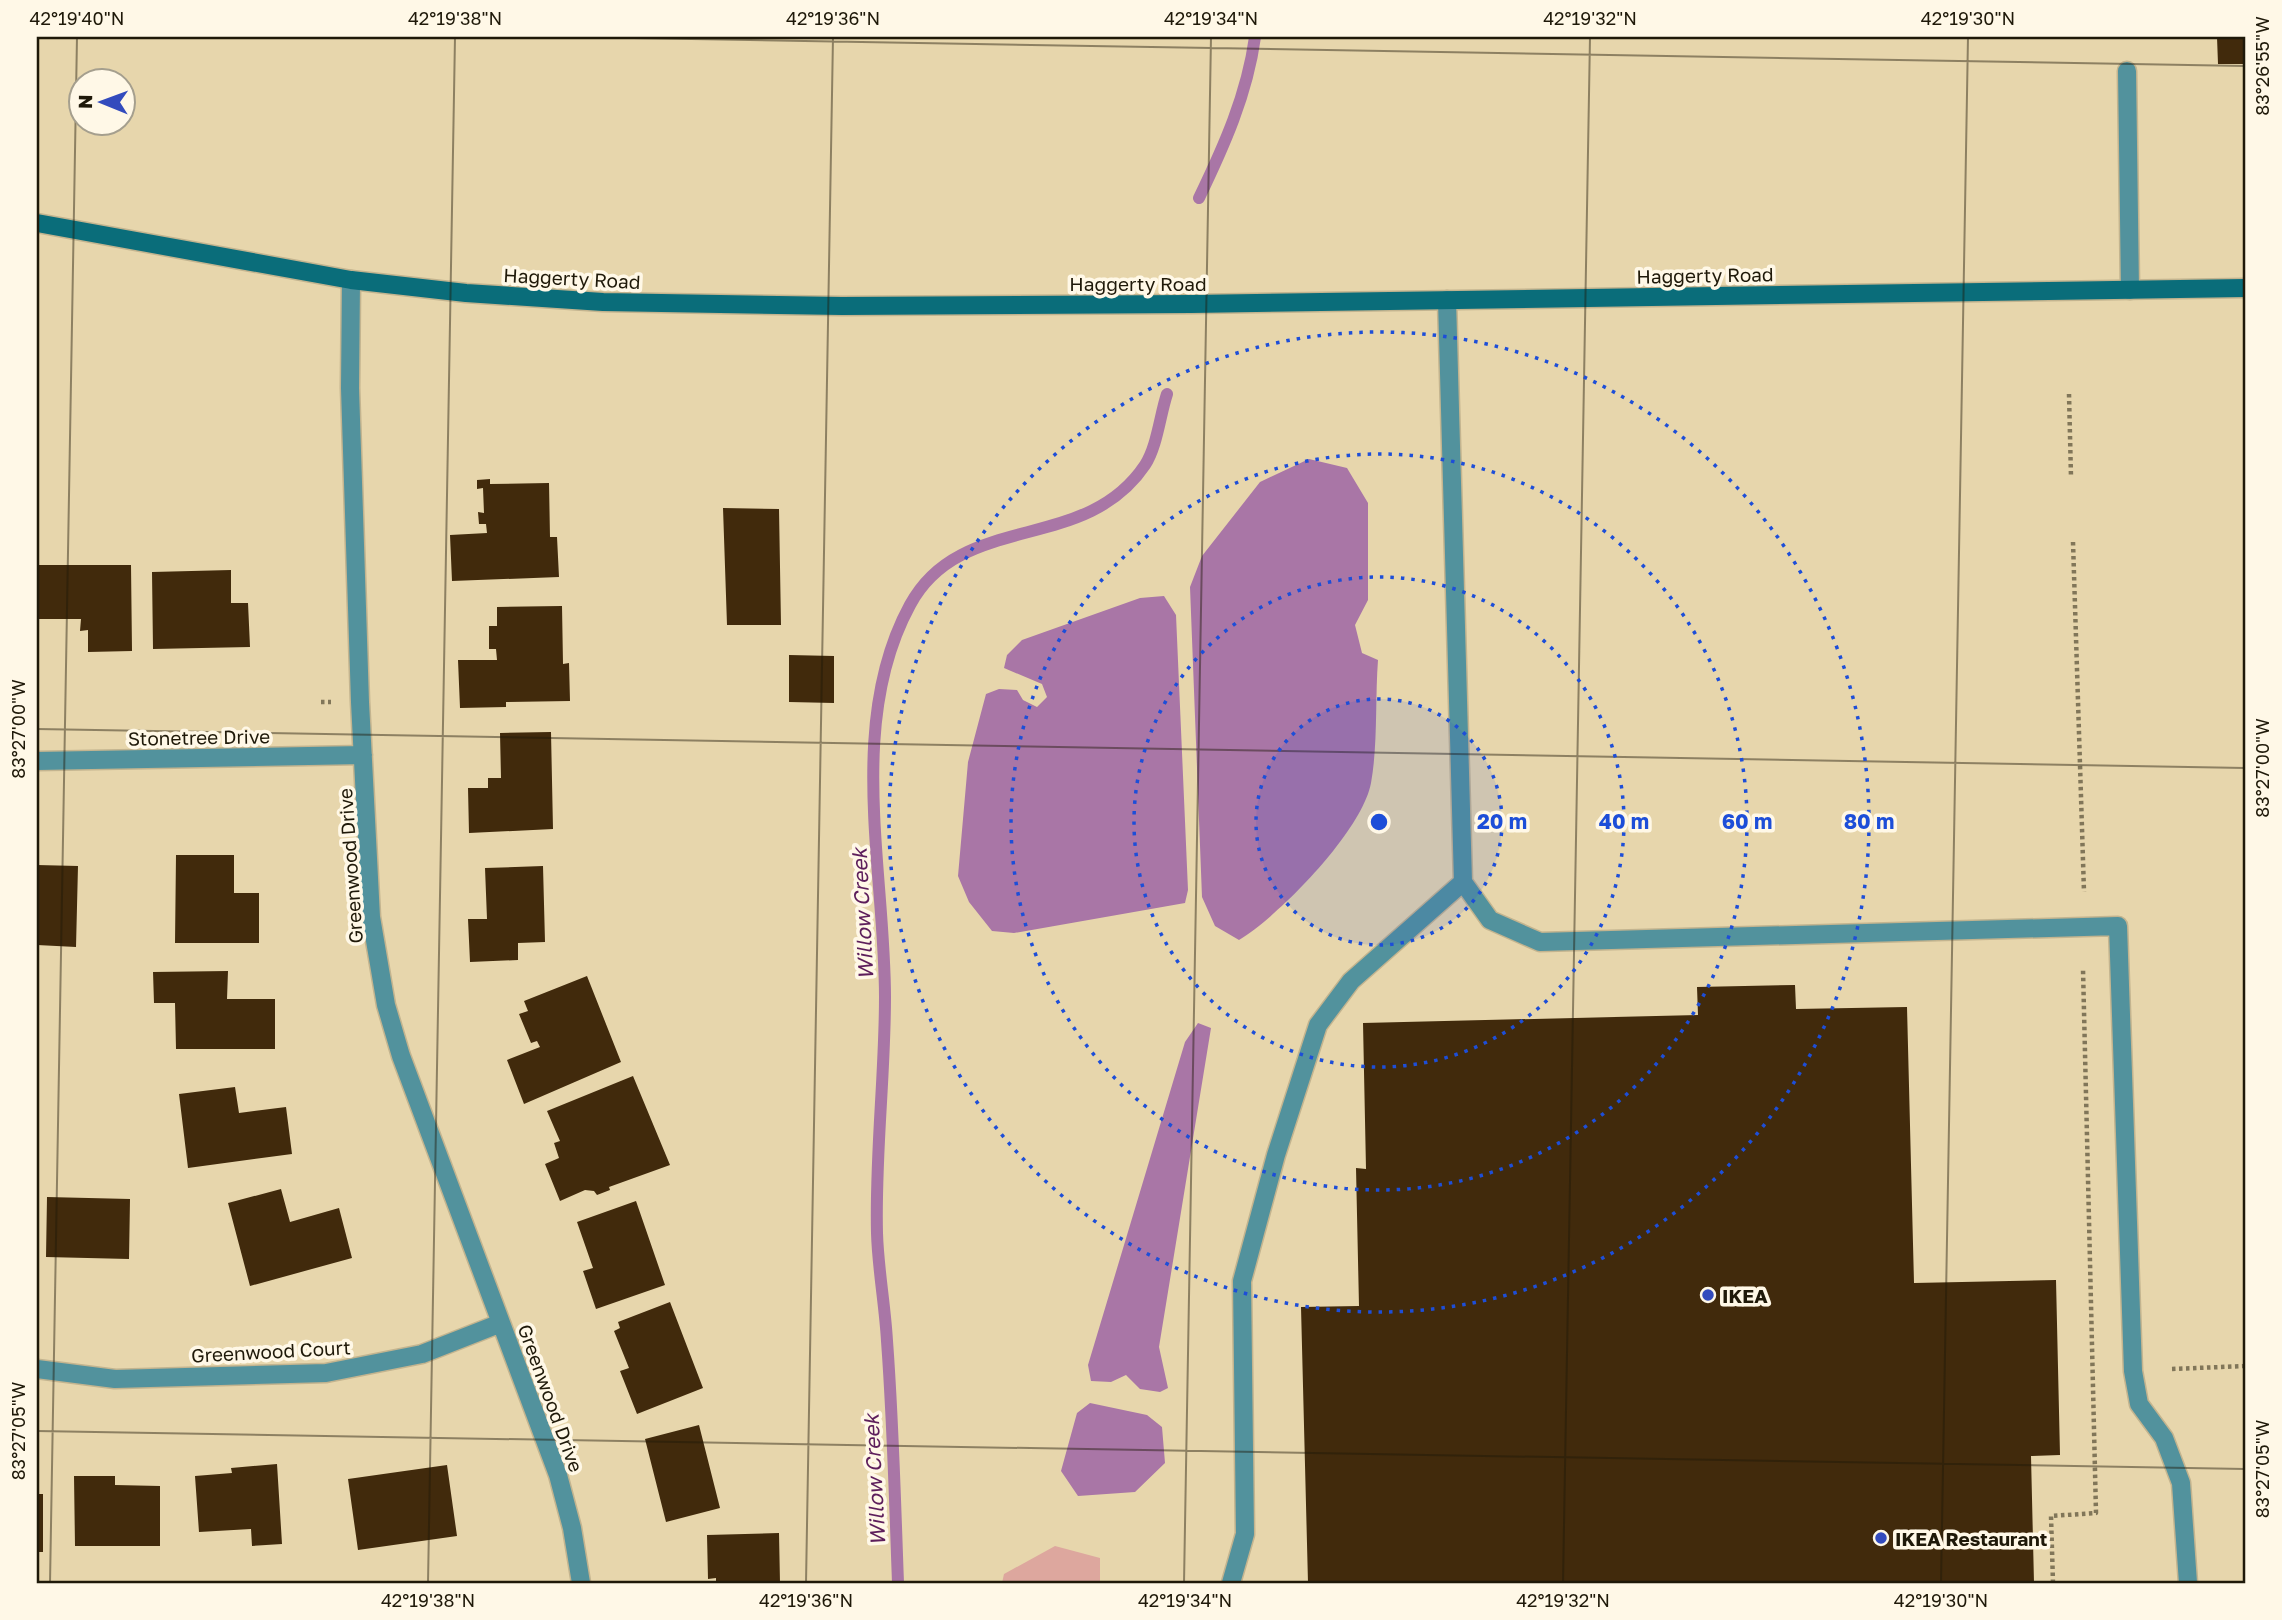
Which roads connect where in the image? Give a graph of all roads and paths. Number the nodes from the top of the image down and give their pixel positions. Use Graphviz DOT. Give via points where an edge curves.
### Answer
graph roads {
  1 [pos="2127,71"];
  2 [pos="37,223"];
  3 [pos="351,280"];
  4 [pos="2245,288"];
  5 [pos="2130,290"];
  6 [pos="1447,300"];
  7 [pos="2069,394"];
  8 [pos="2071,477"];
  9 [pos="2073,542"];
  10 [pos="363,755"];
  11 [pos="37,761"];
  12 [pos="1463,882"];
  13 [pos="2084,892"];
  14 [pos="2082,970"];
  15 [pos="501,1323"];
  16 [pos="2245,1366"];
  17 [pos="37,1369"];
  18 [pos="2172,1369"];
  19 [pos="582,1583"];
  20 [pos="1231,1583"];
  21 [pos="2053,1583"];
  22 [pos="2188,1583"];
  1 -- 5 [label="street"];
  2 -- 3 [label="main road, Haggerty Road"];
  3 -- 6 [label="main road, Haggerty Road" via="616,302 856,306"];
  3 -- 10 [label="street, Greenwood Drive" via="350,388"];
  4 -- 5 [label="main road, Haggerty Road"];
  5 -- 6 [label="main road, Haggerty Road"];
  6 -- 12 [label="street"];
  7 -- 8 [label="path"];
  9 -- 13 [label="path"];
  10 -- 11 [label="street, Stonetree Drive"];
  10 -- 15 [label="street, Greenwood Drive" via="371,917 386,1004 401,1056"];
  12 -- 20 [label="street" via="1351,981 1318,1025 1242,1281 1245,1534"];
  12 -- 22 [label="street" via="1490,920 1540,942 2118,926 2133,1371 2139,1405 2164,1438 2181,1483"];
  14 -- 21 [label="path" via="2096,1513 2050,1516"];
  15 -- 17 [label="street, Greenwood Court" via="422,1354 326,1373 115,1379"];
  15 -- 19 [label="street, Greenwood Drive" via="558,1475"];
  16 -- 18 [label="path"];
}
